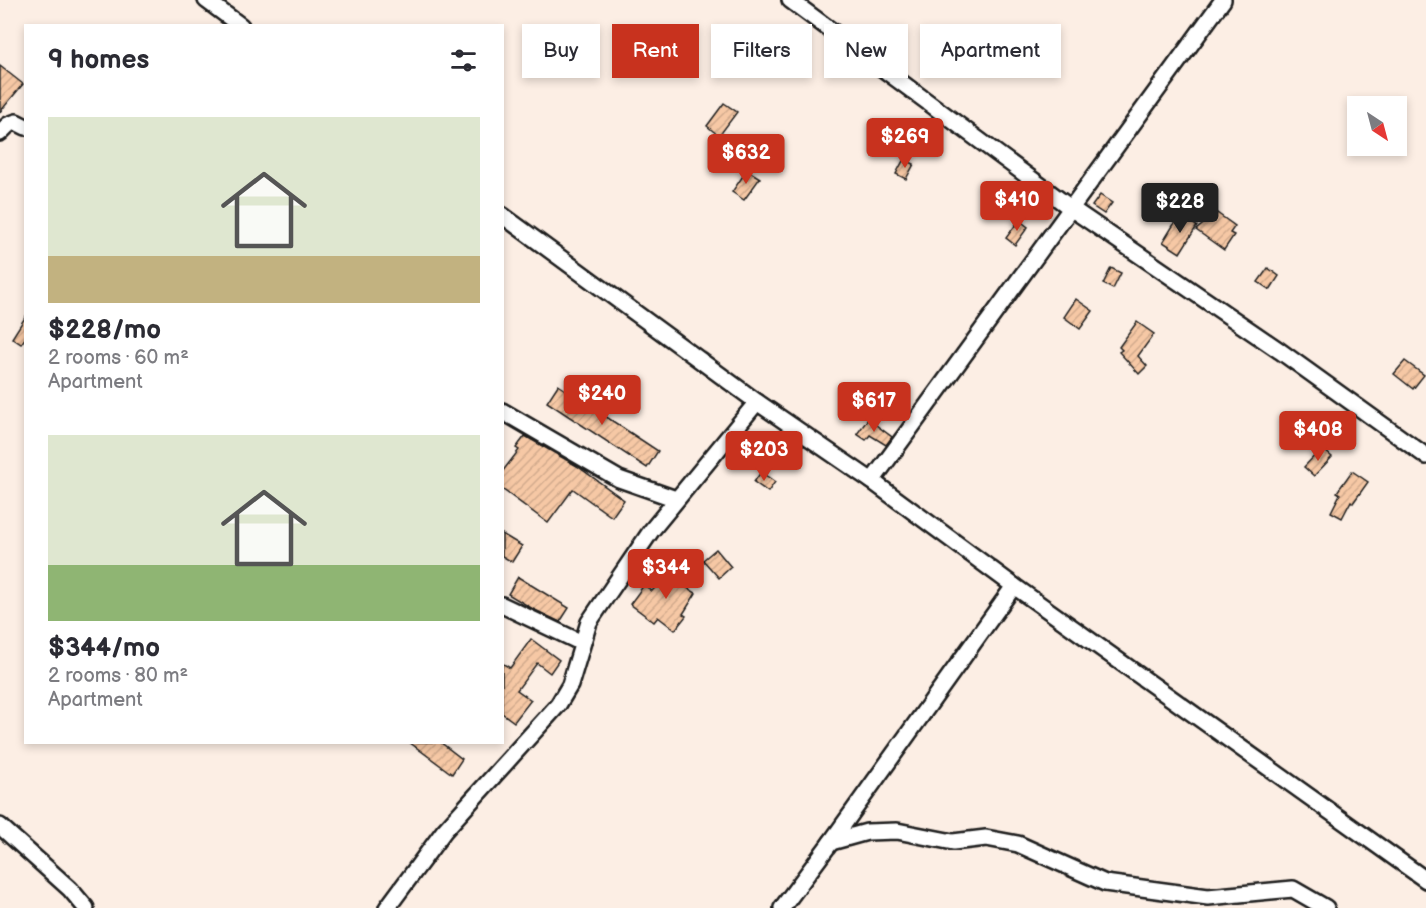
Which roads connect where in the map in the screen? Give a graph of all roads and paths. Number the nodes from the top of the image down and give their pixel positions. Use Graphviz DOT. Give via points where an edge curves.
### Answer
graph roads {
  1 [pos="206,0"];
  2 [pos="790,0"];
  3 [pos="1223,0"];
  4 [pos="238,24"];
  5 [pos="24,126"];
  6 [pos="0,132"];
  7 [pos="1072,209"];
  8 [pos="504,216"];
  9 [pos="757,402"];
  10 [pos="504,412"];
  11 [pos="1426,456"];
  12 [pos="872,481"];
  13 [pos="676,499"];
  14 [pos="1014,586"];
  15 [pos="504,606"];
  16 [pos="582,643"];
  17 [pos="0,826"];
  18 [pos="831,842"];
  19 [pos="1426,880"];
  20 [pos="86,908"];
  21 [pos="387,908"];
  22 [pos="782,908"];
  23 [pos="1326,908"];
  1 -- 4 [label="street"];
  2 -- 7 [label="street"];
  3 -- 7 [label="street"];
  5 -- 6 [label="street" via="16,122"];
  7 -- 11 [label="street"];
  7 -- 12 [label="street"];
  8 -- 9 [label="street"];
  9 -- 12 [label="street"];
  9 -- 13 [label="street"];
  10 -- 13 [label="street" via="619,479"];
  12 -- 14 [label="street"];
  13 -- 16 [label="street" via="589,622"];
  14 -- 18 [label="street"];
  14 -- 19 [label="street"];
  15 -- 16 [label="street"];
  16 -- 21 [label="street" via="570,685 558,705 444,831"];
  17 -- 20 [label="street"];
  18 -- 22 [label="street"];
  18 -- 23 [label="street" via="867,832 897,831 953,842 986,838 1018,844 1105,883 1208,897 1293,889"];
}
